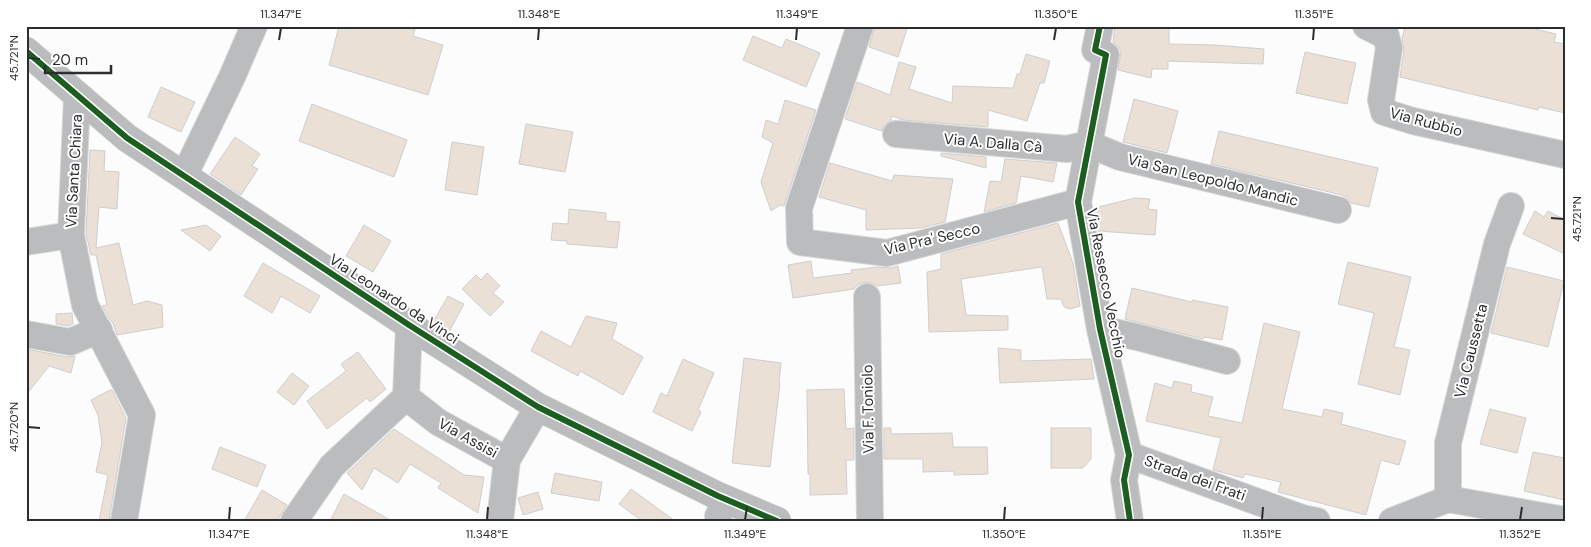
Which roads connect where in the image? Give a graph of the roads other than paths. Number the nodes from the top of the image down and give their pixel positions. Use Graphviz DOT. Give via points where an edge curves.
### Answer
graph roads {
  1 [pos="254,26"];
  2 [pos="860,26"];
  3 [pos="1366,26"];
  4 [pos="1094,29"];
  5 [pos="26,51"];
  6 [pos="78,97"];
  7 [pos="896,134"];
  8 [pos="1089,144"];
  9 [pos="1565,155"];
  10 [pos="184,176"];
  11 [pos="1078,202"];
  12 [pos="1510,206"];
  13 [pos="1338,210"];
  14 [pos="71,236"];
  15 [pos="26,242"];
  16 [pos="867,297"];
  17 [pos="410,325"];
  18 [pos="1100,329"];
  19 [pos="99,330"];
  20 [pos="26,334"];
  21 [pos="1227,361"];
  22 [pos="406,397"];
  23 [pos="538,408"];
  24 [pos="1130,455"];
  25 [pos="507,460"];
  26 [pos="1448,499"];
  27 [pos="1565,520"];
  28 [pos="124,521"];
  29 [pos="294,521"];
  30 [pos="500,521"];
  31 [pos="777,521"];
  32 [pos="870,521"];
  33 [pos="1130,521"];
  34 [pos="1317,521"];
  35 [pos="1392,521"];
  1 -- 10 [label="street"];
  2 -- 11 [label="street, Via Pra' Secco" via="800,208 800,242 887,253"];
  3 -- 9 [label="street, Via Rubbio" via="1386,36 1389,48 1381,100 1384,112"];
  4 -- 8 [label="street, Via Ressecco Vecchio" via="1095,50 1106,55"];
  5 -- 6 [label="street, Via Leonardo da Vinci"];
  6 -- 10 [label="street, Via Leonardo da Vinci" via="127,138"];
  6 -- 14 [label="street, Via Santa Chiara"];
  7 -- 8 [label="street, Via A. Dalla Cà" via="1067,149"];
  8 -- 11 [label="street, Via Ressecco Vecchio"];
  8 -- 13 [label="street, Via San Leopoldo Mandic" via="1120,157"];
  10 -- 17 [label="street, Via Leonardo da Vinci"];
  11 -- 18 [label="street, Via Ressecco Vecchio"];
  12 -- 26 [label="street, Via Caussetta" via="1497,244 1448,443"];
  14 -- 15 [label="street"];
  14 -- 19 [label="street, Via Santa Chiara" via="85,305"];
  16 -- 32 [label="street, Via F. Toniolo"];
  17 -- 22 [label="street"];
  17 -- 23 [label="street, Via Leonardo da Vinci"];
  18 -- 21 [label="street"];
  18 -- 24 [label="street, Via Ressecco Vecchio"];
  19 -- 20 [label="street" via="70,342"];
  19 -- 28 [label="street, Via Santa Chiara" via="142,415"];
  22 -- 25 [label="street, Via Assisi" via="438,422"];
  22 -- 29 [label="street" via="332,466"];
  23 -- 25 [label="street, Via Assisi"];
  23 -- 31 [label="street, Via Leonardo da Vinci" via="718,496"];
  24 -- 33 [label="street, Via Ressecco Vecchio" via="1124,480"];
  24 -- 34 [label="street, Strada dei Frati"];
  25 -- 30 [label="street"];
  26 -- 27 [label="street"];
  26 -- 35 [label="street"];
}
